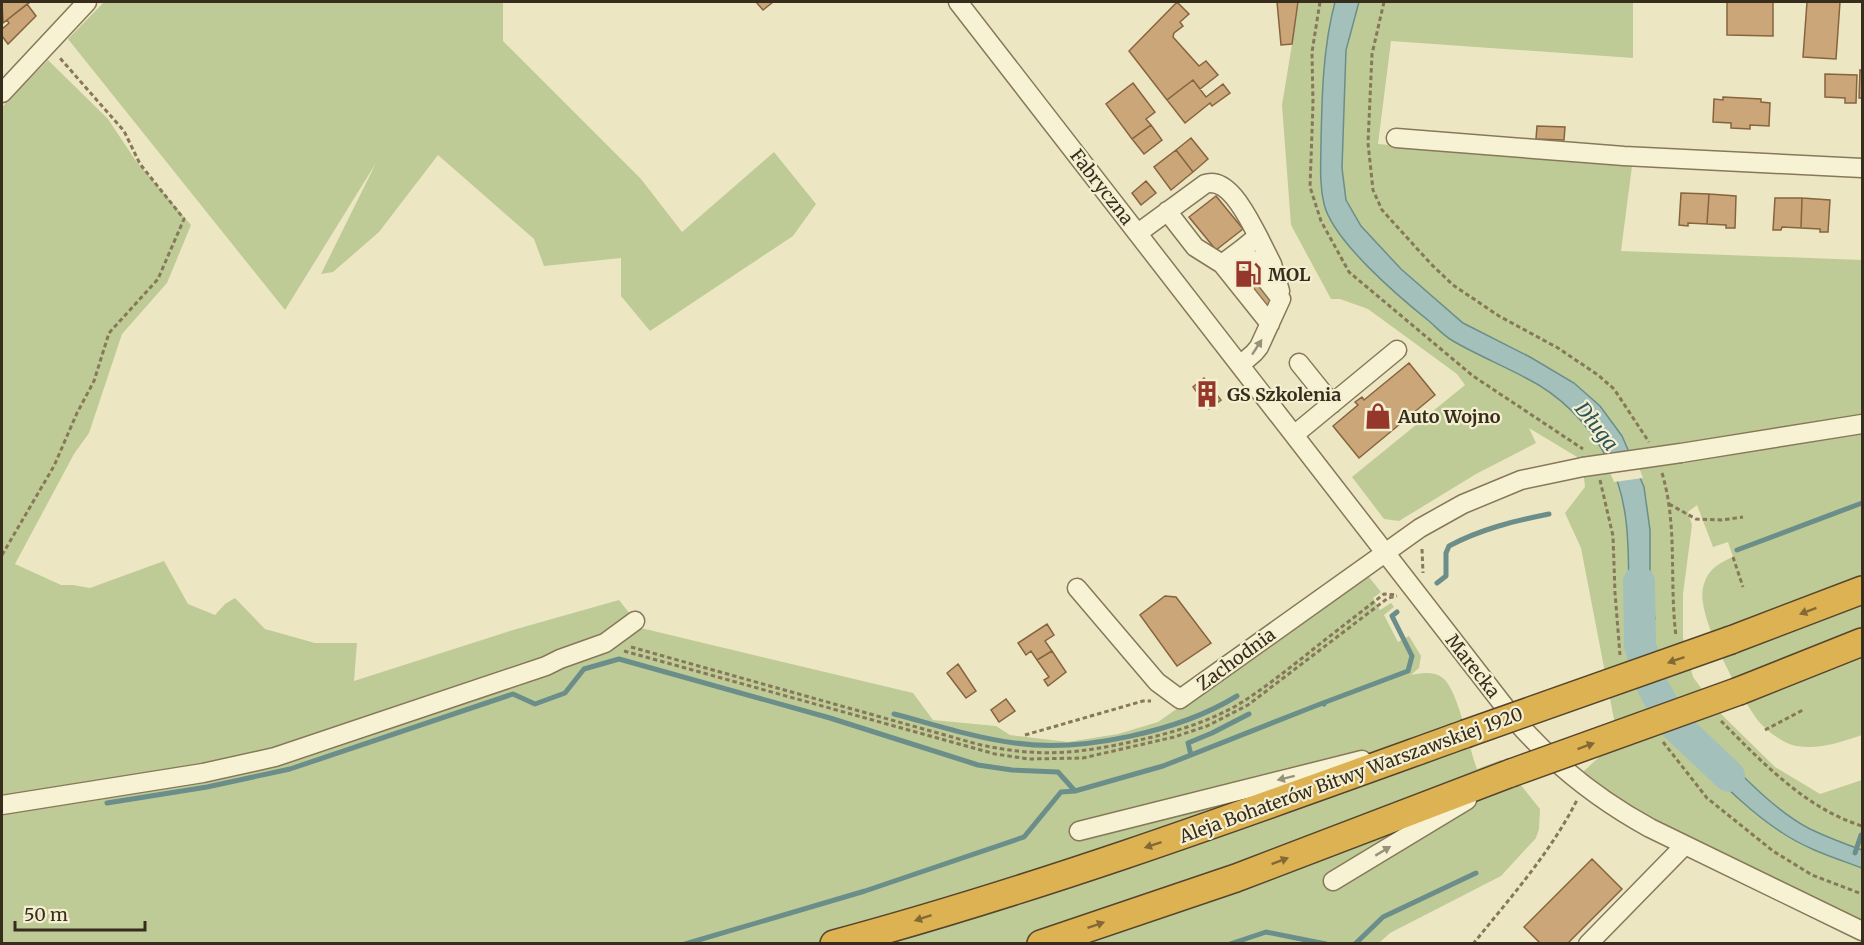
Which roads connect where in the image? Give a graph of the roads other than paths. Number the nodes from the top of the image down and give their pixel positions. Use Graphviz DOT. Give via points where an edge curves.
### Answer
graph roads {
  1 [pos="87,2"];
  2 [pos="958,2"];
  3 [pos="6,80"];
  4 [pos="1396,138"];
  5 [pos="1863,168"];
  6 [pos="1167,211"];
  7 [pos="1138,233"];
  8 [pos="1258,236"];
  9 [pos="1242,249"];
  10 [pos="1222,264"];
  11 [pos="1281,299"];
  12 [pos="1270,324"];
  13 [pos="1397,350"];
  14 [pos="1299,363"];
  15 [pos="1243,369"];
  16 [pos="1332,404"];
  17 [pos="1863,424"];
  18 [pos="1294,435"];
  19 [pos="1385,551"];
  20 [pos="1077,588"];
  21 [pos="1863,591"];
  22 [pos="635,621"];
  23 [pos="1863,642"];
  24 [pos="1466,734"];
  25 [pos="1511,773"];
  26 [pos="2,798"];
  27 [pos="2,805"];
  28 [pos="1079,831"];
  29 [pos="1685,845"];
  30 [pos="1333,881"];
  31 [pos="1863,931"];
  32 [pos="834,944"];
  33 [pos="1041,944"];
  34 [pos="1588,944"];
  1 -- 3 [label="street" via="47,46"];
  2 -- 7 [label="street, Fabryczna"];
  4 -- 5 [label="street" via="1624,156"];
  6 -- 7 [label="street"];
  6 -- 8 [label="street" via="1204,184 1214,182 1235,199"];
  6 -- 10 [label="street" via="1195,247"];
  7 -- 15 [label="street, Fabryczna"];
  8 -- 9 [label="street"];
  8 -- 11 [label="street" via="1278,279"];
  9 -- 10 [label="street"];
  9 -- 11 [label="street"];
  10 -- 12 [label="street"];
  11 -- 12 [label="street"];
  15 -- 12 [label="street, one-way"];
  13 -- 16 [label="street"];
  14 -- 16 [label="street"];
  15 -- 18 [label="street, Marecka"];
  16 -- 18 [label="street"];
  17 -- 19 [label="street, Zachodnia, bridge" via="1521,480 1463,504"];
  18 -- 19 [label="street, Marecka"];
  19 -- 20 [label="street, Zachodnia" via="1180,699 1157,682"];
  19 -- 29 [label="street, Marecka" via="1548,757 1616,810"];
  21 -- 24 [label="highway, Aleja Bohaterów Bitwy Warszawskiej 1920, one-way, bridge"];
  22 -- 27 [label="street" via="611,647 560,659 275,757 203,773"];
  25 -- 23 [label="highway, one-way, bridge"];
  24 -- 28 [label="street, one-way"];
  24 -- 32 [label="highway, Aleja Bohaterów Bitwy Warszawskiej 1920, one-way" via="1141,849"];
  30 -- 25 [label="street, one-way"];
  33 -- 25 [label="highway, one-way" via="1236,878"];
  26 -- 27 [label="street"];
  29 -- 31 [label="street, Marecka"];
  29 -- 34 [label="street"];
}
